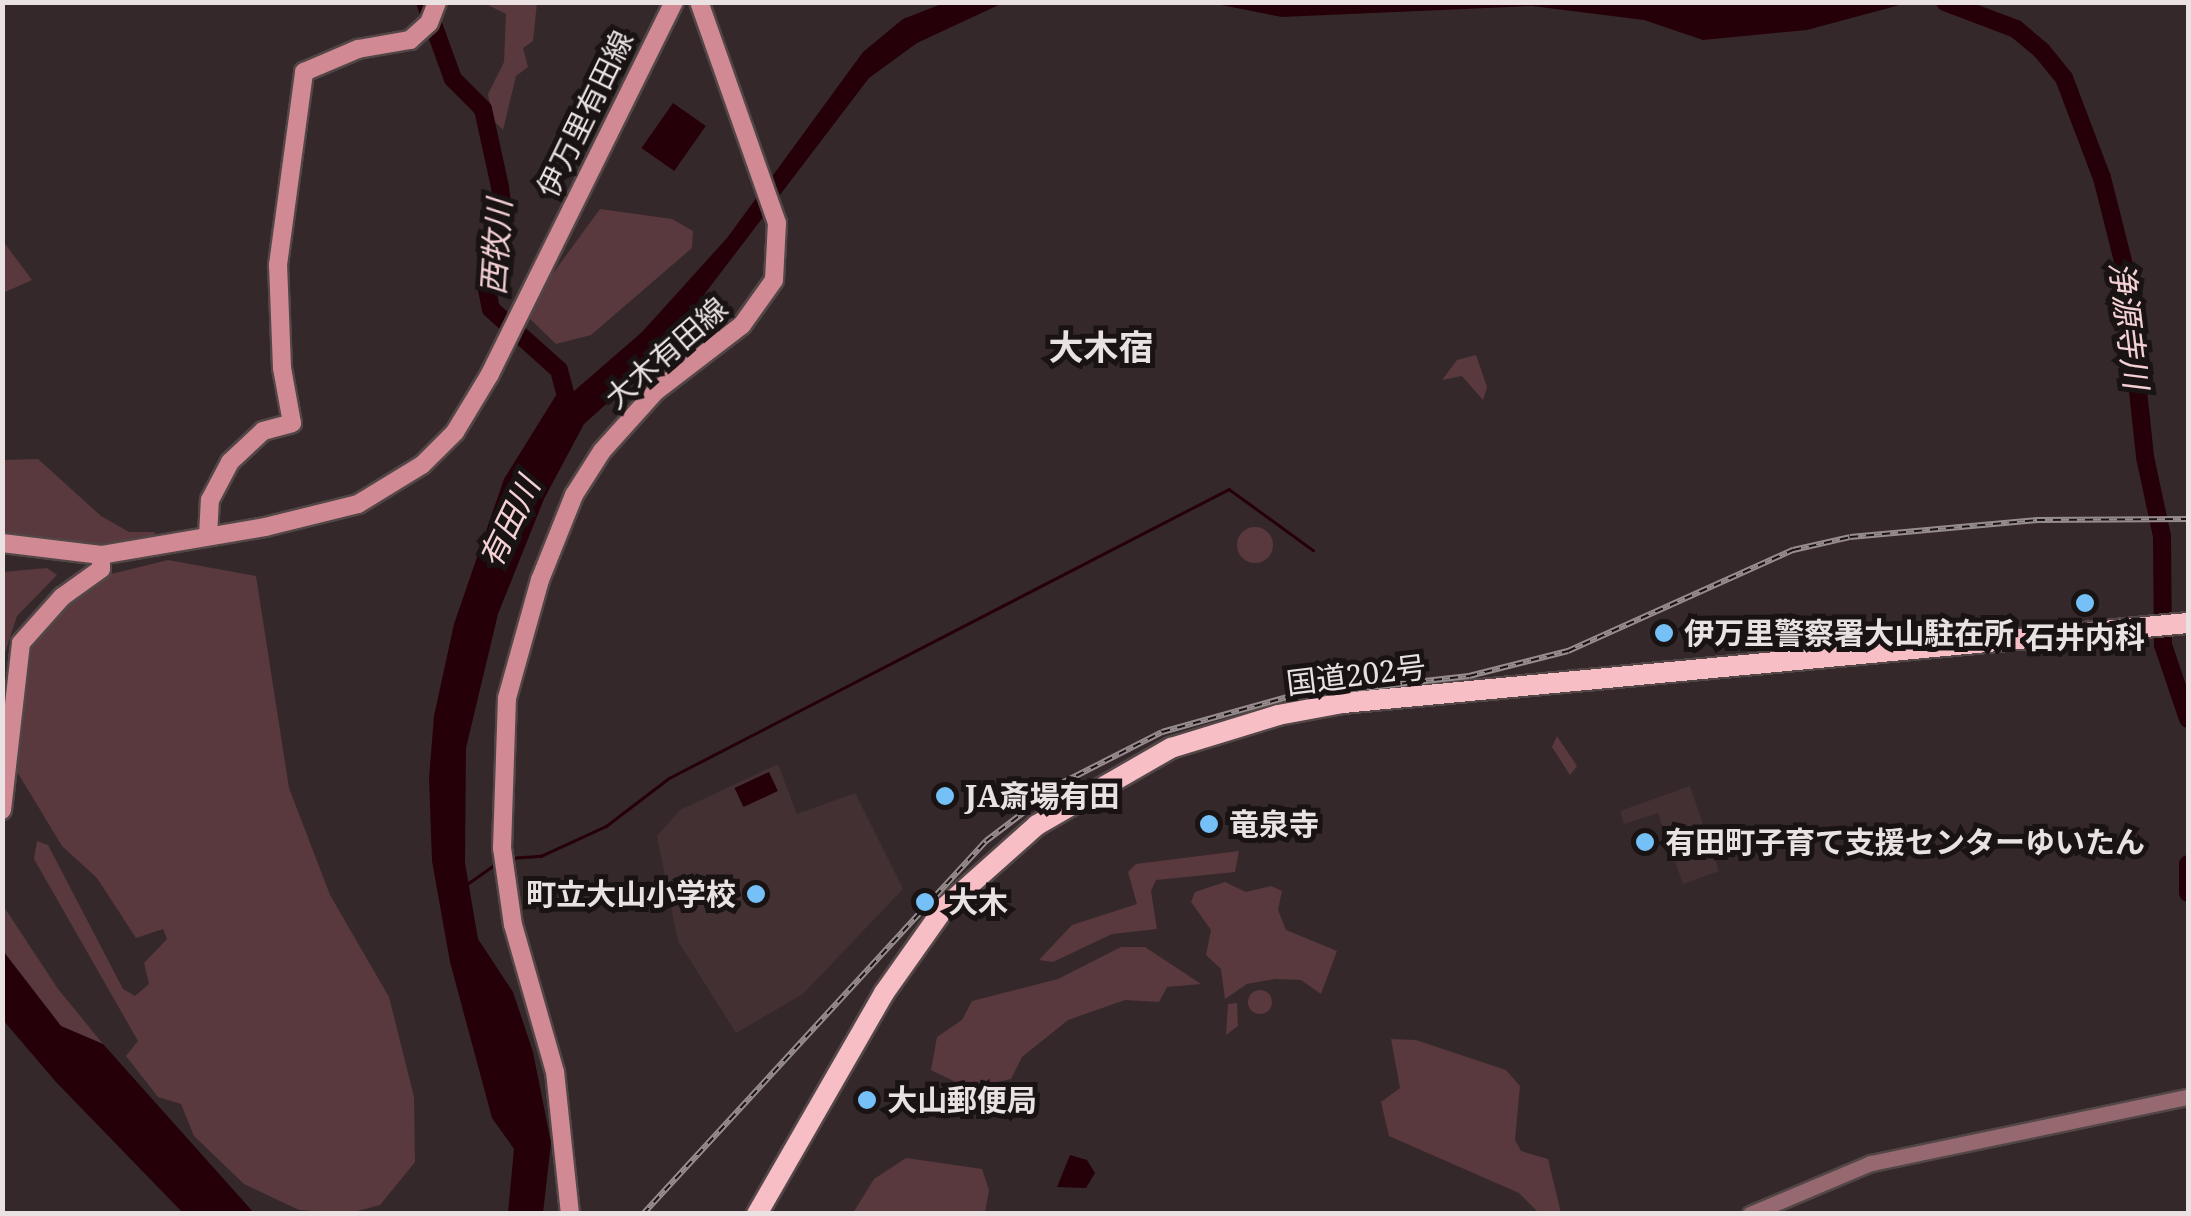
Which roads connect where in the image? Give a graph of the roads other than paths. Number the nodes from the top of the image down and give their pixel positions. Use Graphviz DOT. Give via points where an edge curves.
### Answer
graph roads {
  1 [pos="674,2"];
  2 [pos="699,2"];
  3 [pos="432,14"];
  4 [pos="208,536"];
  5 [pos="2,543"];
  6 [pos="101,556"];
  7 [pos="2184,623"];
  8 [pos="2,810"];
  9 [pos="2188,1097"];
  10 [pos="570,1214"];
  11 [pos="757,1214"];
  12 [pos="1750,1214"];
  1 -- 4 [label="main road, 伊万里有田線" via="455,432 400,481 331,513"];
  2 -- 10 [label="main road, 大木有田線" via="777,223 778,254 763,302 624,424 574,495 540,580 507,698 502,848 513,925 555,1072"];
  3 -- 4 [label="main road" via="403,44 358,50 304,72 278,265 292,422 264,431 230,462 210,500"];
  4 -- 6 [label="main road, 伊万里有田線"];
  5 -- 6 [label="main road, 伊万里有田線"];
  6 -- 8 [label="main road" via="100,569 50,608 20,643"];
  7 -- 11 [label="highway, 国道202号" via="1343,704 1278,715 1171,748 1038,824 946,907 884,993"];
  9 -- 12 [label="street" via="1871,1163"];
}
